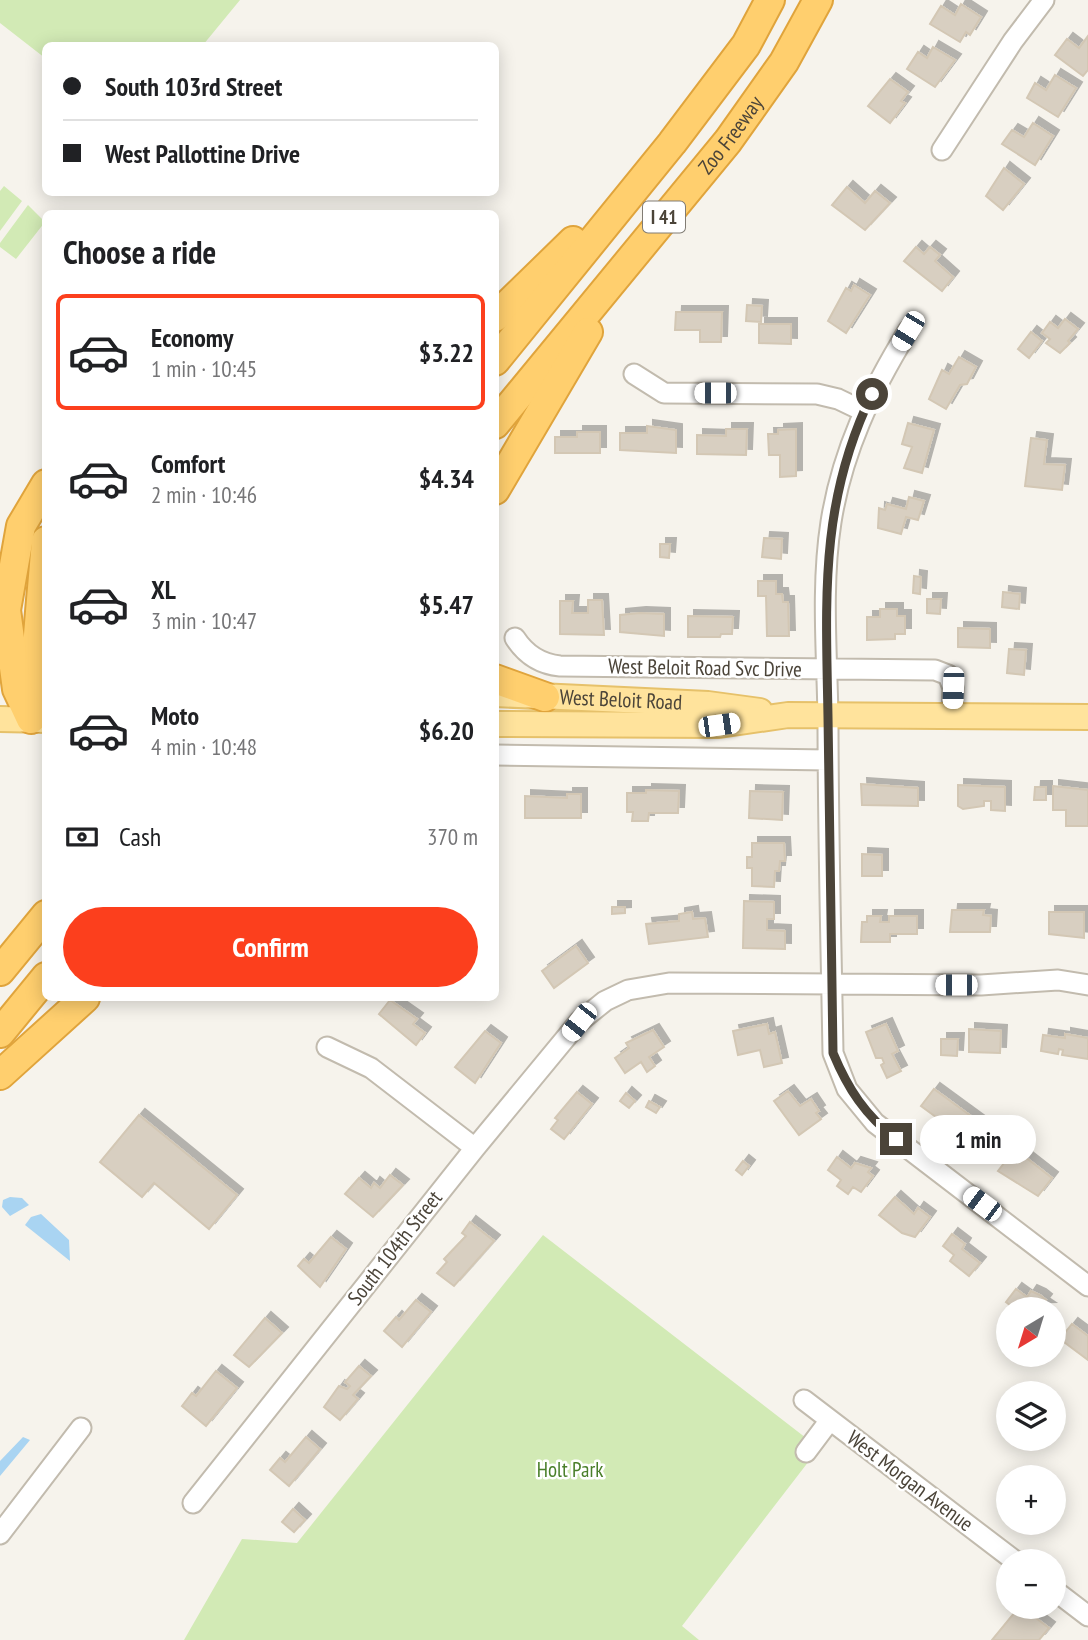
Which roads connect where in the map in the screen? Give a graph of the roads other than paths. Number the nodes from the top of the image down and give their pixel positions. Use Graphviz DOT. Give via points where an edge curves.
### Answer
graph roads {
  1 [pos="770,0"];
  2 [pos="818,0"];
  3 [pos="1044,0"];
  4 [pos="672,143"];
  5 [pos="942,150"];
  6 [pos="640,246"];
  7 [pos="499,313"];
  8 [pos="908,331"];
  9 [pos="499,356"];
  10 [pos="634,374"];
  11 [pos="863,411"];
  12 [pos="499,419"];
  13 [pos="499,483"];
  14 [pos="42,491"];
  15 [pos="42,603"];
  16 [pos="3,615"];
  17 [pos="515,638"];
  18 [pos="825,669"];
  19 [pos="499,680"];
  20 [pos="24,690"];
  21 [pos="499,694"];
  22 [pos="545,697"];
  23 [pos="788,715"];
  24 [pos="828,715"];
  25 [pos="952,716"];
  26 [pos="1088,717"];
  27 [pos="0,719"];
  28 [pos="38,720"];
  29 [pos="499,724"];
  30 [pos="499,755"];
  31 [pos="828,760"];
  32 [pos="42,920"];
  33 [pos="0,971"];
  34 [pos="42,982"];
  35 [pos="832,985"];
  36 [pos="1088,985"];
  37 [pos="82,1001"];
  38 [pos="0,1033"];
  39 [pos="327,1047"];
  40 [pos="0,1075"];
  41 [pos="475,1148"];
  42 [pos="1088,1286"];
  43 [pos="804,1400"];
  44 [pos="830,1420"];
  45 [pos="81,1429"];
  46 [pos="806,1452"];
  47 [pos="193,1503"];
  48 [pos="0,1534"];
  49 [pos="999,1549"];
  50 [pos="1066,1599"];
  51 [pos="1088,1616"];
  1 -- 4 [label="highway, Zoo Freeway / I 41" via="746,45"];
  2 -- 6 [label="highway, Zoo Freeway / I 41" via="784,62 728,141"];
  3 -- 5 [label="street"];
  4 -- 7 [label="highway"];
  4 -- 9 [label="highway, Zoo Freeway / I 41"];
  6 -- 12 [label="highway, Zoo Freeway / I 41"];
  6 -- 13 [label="highway"];
  8 -- 11 [label="street"];
  10 -- 11 [label="street" via="664,393 817,394"];
  11 -- 18 [label="street" via="831,521"];
  14 -- 16 [label="highway" via="21,526"];
  15 -- 20 [label="highway"];
  16 -- 20 [label="highway"];
  17 -- 18 [label="street, West Beloit Road Svc Drive" via="533,658 560,666"];
  18 -- 24 [label="street"];
  18 -- 25 [label="street, West Beloit Road Svc Drive" via="935,670 948,675 953,688"];
  19 -- 22 [label="highway"];
  20 -- 28 [label="highway"];
  21 -- 22 [label="main road, West Beloit Road"];
  22 -- 23 [label="main road, West Beloit Road" via="708,704"];
  23 -- 24 [label="main road, West Beloit Road"];
  23 -- 29 [label="main road, West Beloit Road" via="719,725"];
  24 -- 25 [label="main road, West Beloit Road"];
  24 -- 31 [label="street"];
  25 -- 26 [label="main road, West Beloit Road"];
  27 -- 28 [label="main road"];
  30 -- 31 [label="street"];
  31 -- 35 [label="street"];
  32 -- 33 [label="highway"];
  34 -- 38 [label="highway"];
  35 -- 36 [label="street, South 104th Street" via="981,985 1058,979"];
  35 -- 41 [label="street, South 104th Street" via="662,983 628,990 579,1022"];
  35 -- 42 [label="street" via="833,1053 847,1088 875,1123"];
  37 -- 40 [label="highway"];
  39 -- 41 [label="street" via="371,1068"];
  41 -- 47 [label="street, South 104th Street"];
  43 -- 44 [label="street, West Morgan Avenue"];
  44 -- 46 [label="street"];
  44 -- 49 [label="street, West Morgan Avenue"];
  45 -- 48 [label="street"];
  50 -- 51 [label="street"];
}
